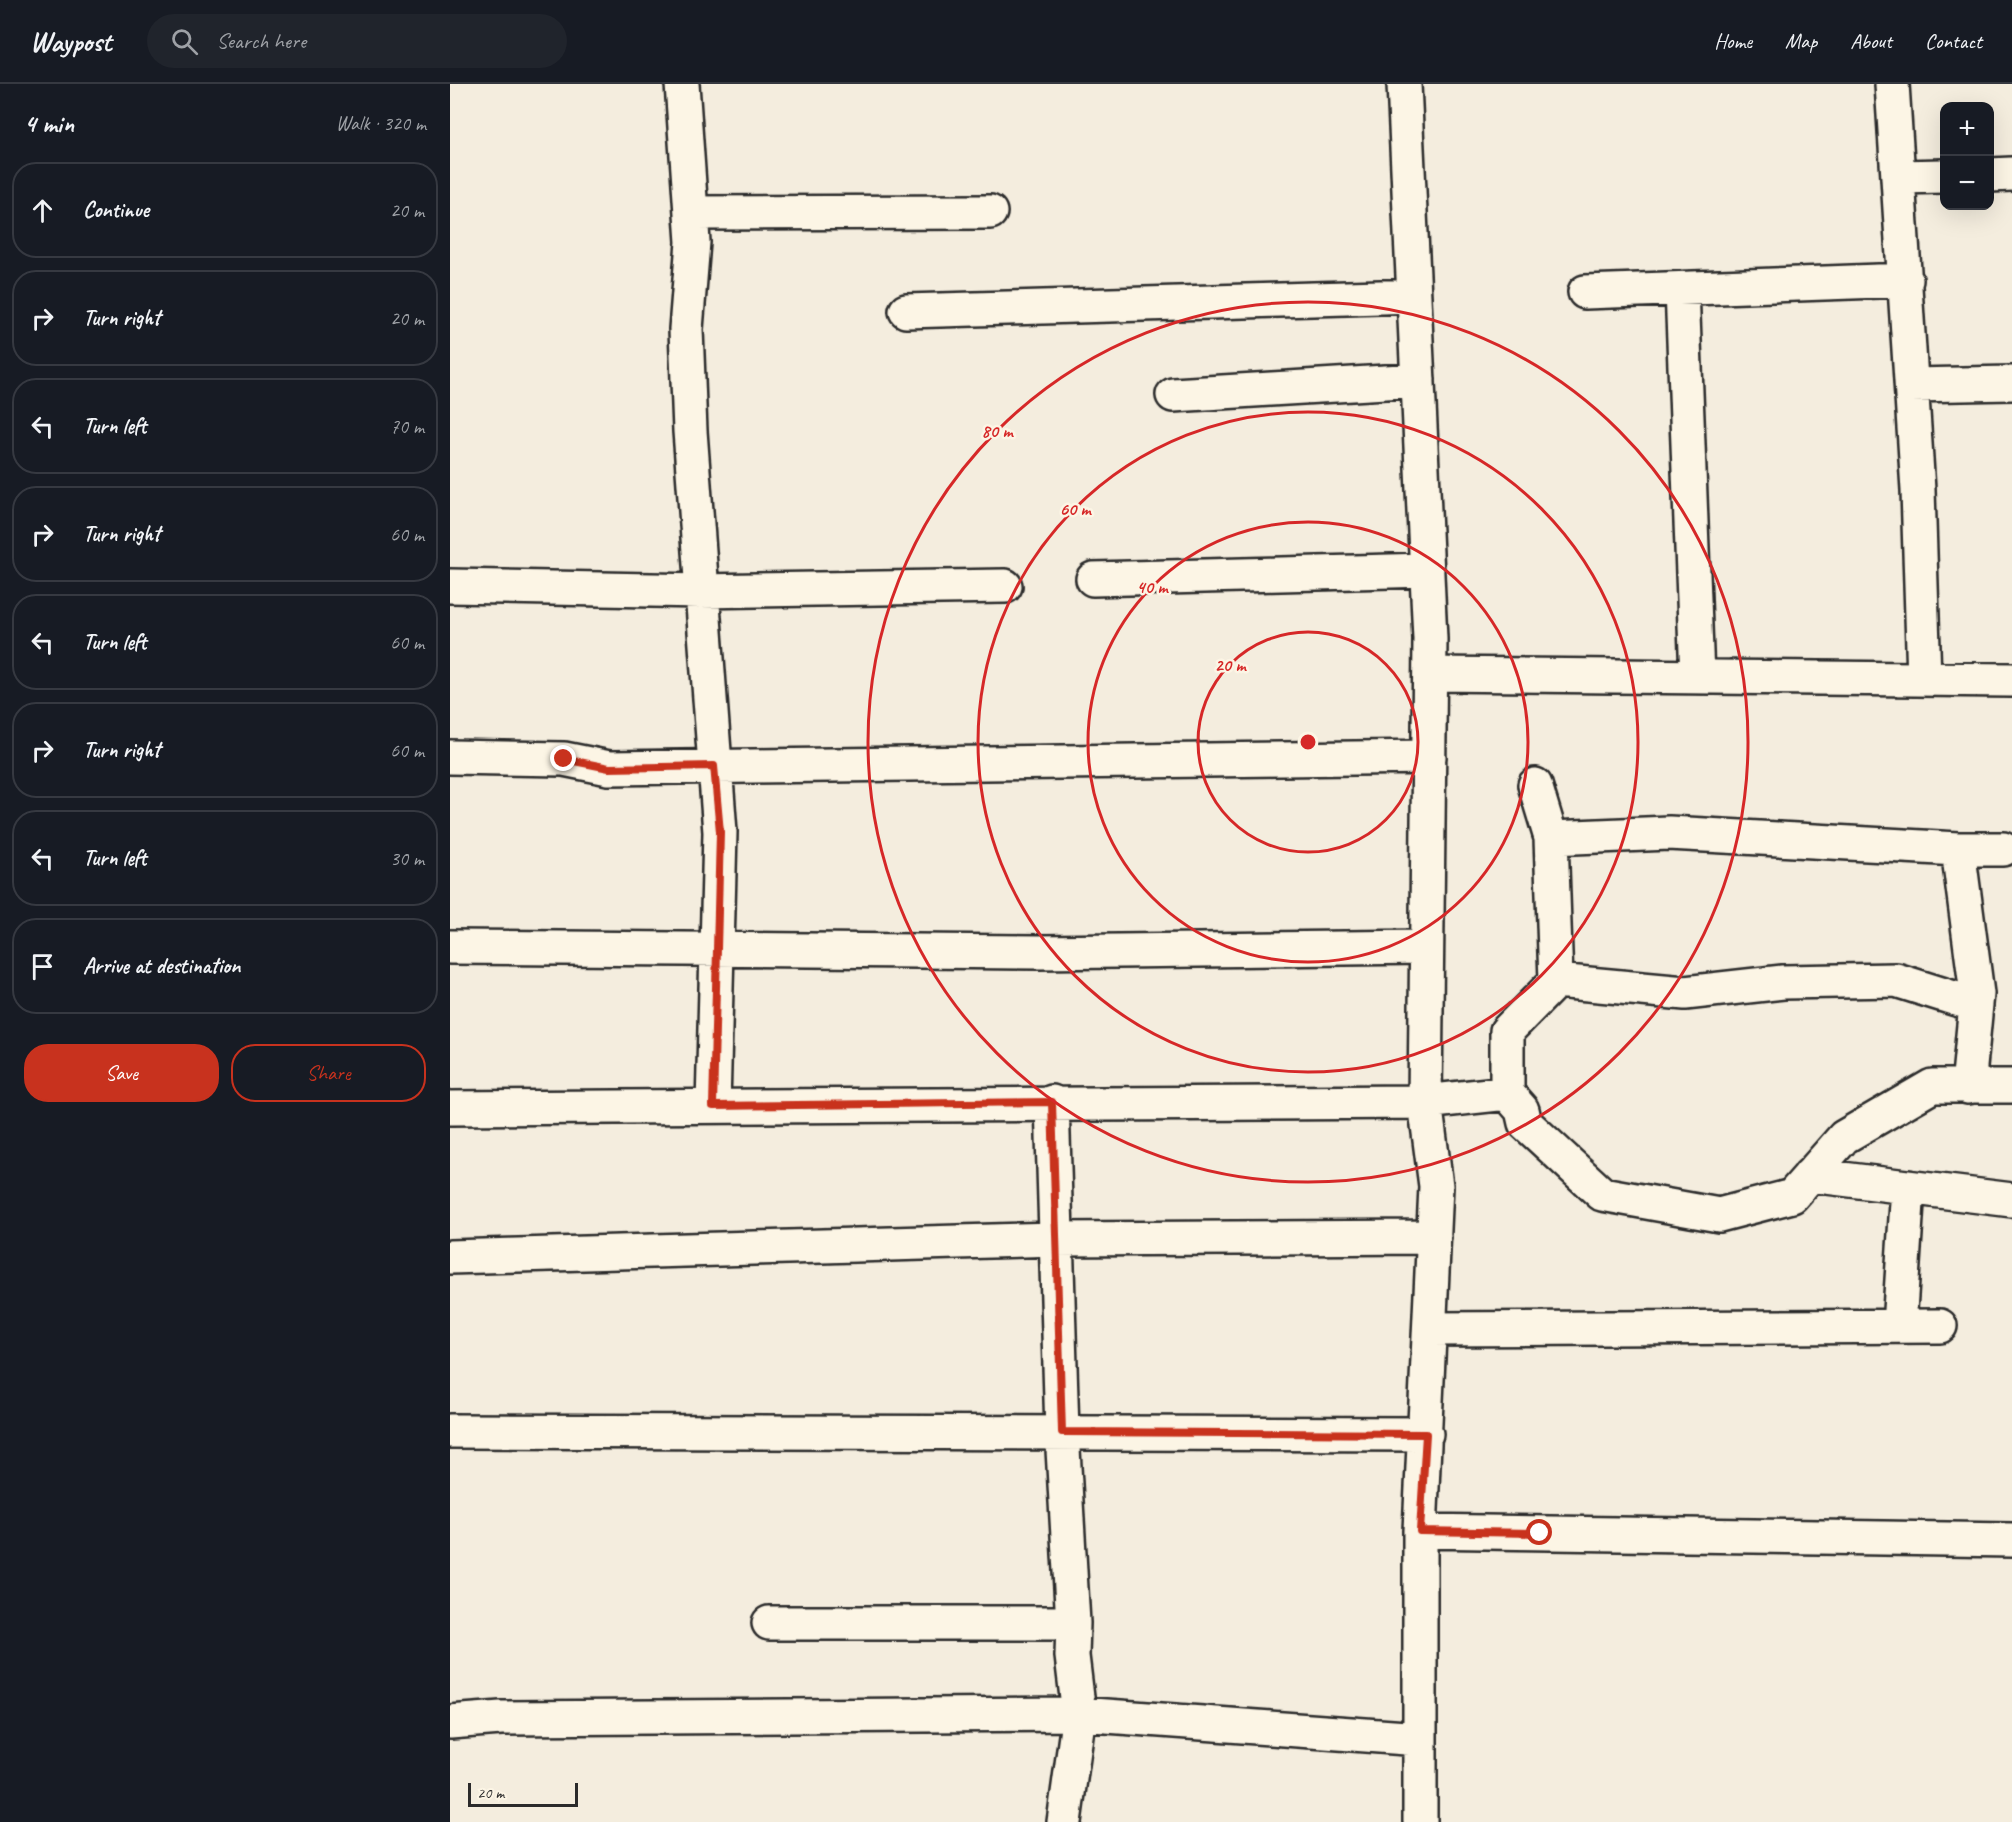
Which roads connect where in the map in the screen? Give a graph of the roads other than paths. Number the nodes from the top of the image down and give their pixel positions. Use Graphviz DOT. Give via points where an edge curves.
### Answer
graph roads {
  1 [pos="682,84"];
  2 [pos="1404,84"];
  3 [pos="1892,84"];
  4 [pos="2012,174"];
  5 [pos="1994,175"];
  6 [pos="1940,176"];
  7 [pos="1899,177"];
  8 [pos="990,212"];
  9 [pos="691,213"];
  10 [pos="1906,279"];
  11 [pos="1682,289"];
  12 [pos="1585,292"];
  13 [pos="1414,296"];
  14 [pos="906,311"];
  15 [pos="1418,380"];
  16 [pos="2012,383"];
  17 [pos="1912,384"];
  18 [pos="1173,395"];
  19 [pos="1427,570"];
  20 [pos="1093,579"];
  21 [pos="450,586"];
  22 [pos="1005,586"];
  23 [pos="701,591"];
  24 [pos="1430,674"];
  25 [pos="1698,676"];
  26 [pos="1924,679"];
  27 [pos="2012,680"];
  28 [pos="450,757"];
  29 [pos="1429,757"];
  30 [pos="714,766"];
  31 [pos="1535,785"];
  32 [pos="1551,838"];
  33 [pos="1958,849"];
  34 [pos="2003,849"];
  35 [pos="450,947"];
  36 [pos="1426,947"];
  37 [pos="716,951"];
  38 [pos="1556,981"];
  39 [pos="1976,1005"];
  40 [pos="2012,1086"];
  41 [pos="1968,1087"];
  42 [pos="1507,1094"];
  43 [pos="1052,1102"];
  44 [pos="1425,1102"];
  45 [pos="713,1106"];
  46 [pos="450,1108"];
  47 [pos="1810,1175"];
  48 [pos="1908,1187"];
  49 [pos="2012,1200"];
  50 [pos="1434,1237"];
  51 [pos="1055,1239"];
  52 [pos="450,1257"];
  53 [pos="1899,1326"];
  54 [pos="1940,1326"];
  55 [pos="1430,1329"];
  56 [pos="450,1431"];
  57 [pos="1062,1432"];
  58 [pos="1426,1434"];
  59 [pos="1420,1531"];
  60 [pos="2012,1540"];
  61 [pos="769,1623"];
  62 [pos="1073,1623"];
  63 [pos="1079,1714"];
  64 [pos="450,1722"];
  65 [pos="1420,1739"];
  66 [pos="1064,1822"];
  67 [pos="1420,1822"];
  1 -- 9 [label="street"];
  2 -- 13 [label="street"];
  3 -- 7 [label="street"];
  4 -- 5 [label="street"];
  6 -- 7 [label="street"];
  7 -- 10 [label="street"];
  8 -- 9 [label="street"];
  9 -- 23 [label="street" via="693,242 686,329"];
  10 -- 11 [label="street"];
  10 -- 17 [label="street"];
  11 -- 12 [label="street"];
  11 -- 25 [label="street"];
  13 -- 14 [label="street"];
  13 -- 15 [label="street"];
  15 -- 18 [label="street"];
  15 -- 19 [label="street"];
  16 -- 17 [label="street"];
  17 -- 26 [label="street"];
  19 -- 20 [label="street"];
  19 -- 24 [label="street"];
  21 -- 23 [label="street"];
  22 -- 23 [label="street"];
  23 -- 30 [label="street"];
  24 -- 25 [label="street"];
  24 -- 29 [label="street"];
  25 -- 26 [label="street"];
  26 -- 27 [label="street"];
  28 -- 30 [label="street" via="564,759 609,768"];
  29 -- 30 [label="street"];
  29 -- 36 [label="street"];
  30 -- 37 [label="street" via="720,832"];
  31 -- 32 [label="street"];
  32 -- 33 [label="street" via="1669,833"];
  32 -- 38 [label="street"];
  33 -- 34 [label="street"];
  33 -- 39 [label="street"];
  35 -- 37 [label="street"];
  36 -- 37 [label="street"];
  36 -- 44 [label="street"];
  37 -- 45 [label="street"];
  38 -- 39 [label="street" via="1685,993 1783,982 1896,980"];
  38 -- 42 [label="street" via="1507,1031"];
  39 -- 41 [label="street"];
  40 -- 41 [label="street"];
  41 -- 47 [label="street" via="1932,1086 1844,1137"];
  42 -- 44 [label="street"];
  42 -- 47 [label="street" via="1522,1110 1525,1123 1602,1194 1719,1215 1792,1196"];
  43 -- 44 [label="street"];
  43 -- 45 [label="street"];
  43 -- 51 [label="street"];
  44 -- 50 [label="street" via="1436,1186"];
  45 -- 46 [label="street"];
  47 -- 48 [label="street"];
  48 -- 49 [label="street"];
  48 -- 53 [label="street"];
  50 -- 51 [label="street"];
  50 -- 55 [label="street"];
  51 -- 52 [label="street"];
  51 -- 57 [label="street"];
  53 -- 54 [label="street"];
  53 -- 55 [label="street"];
  55 -- 58 [label="street"];
  56 -- 57 [label="street"];
  57 -- 58 [label="street"];
  57 -- 62 [label="street"];
  58 -- 59 [label="street"];
  59 -- 60 [label="street"];
  59 -- 65 [label="street"];
  61 -- 62 [label="street"];
  62 -- 63 [label="street" via="1072,1656"];
  63 -- 64 [label="street" via="501,1718"];
  63 -- 65 [label="street"];
  63 -- 66 [label="street"];
  65 -- 67 [label="street"];
}
